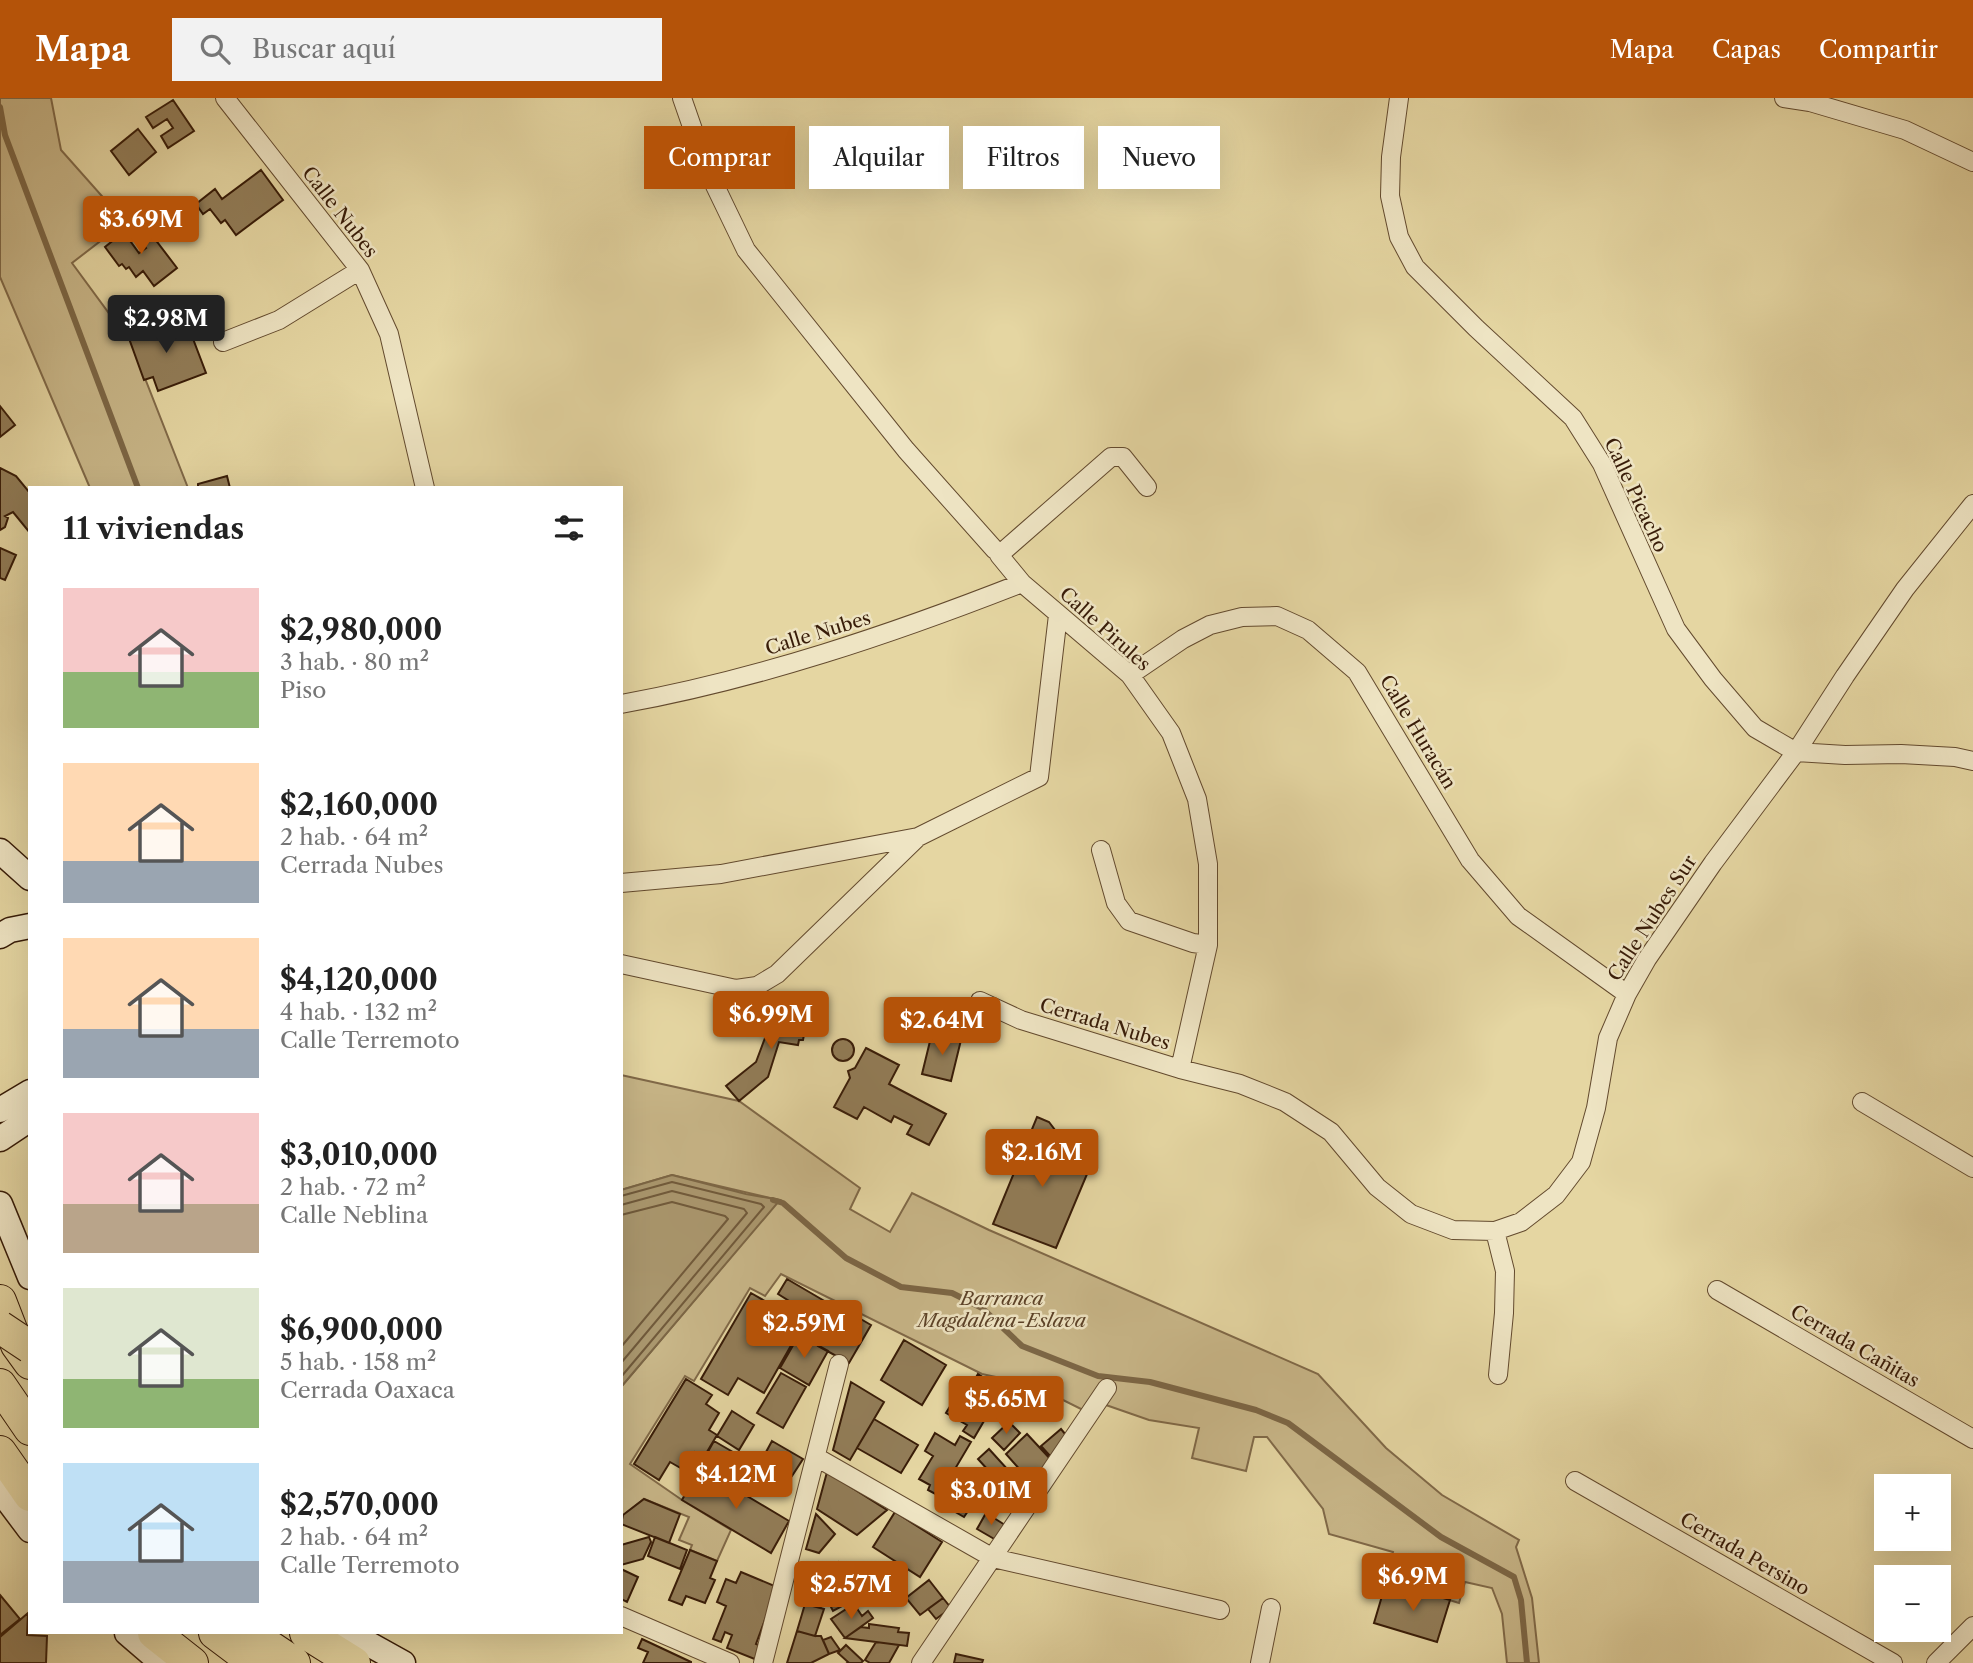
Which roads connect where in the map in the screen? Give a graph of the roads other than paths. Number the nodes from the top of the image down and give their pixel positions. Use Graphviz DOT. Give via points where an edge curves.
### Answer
graph roads {
  1 [pos="225,98"];
  2 [pos="682,98"];
  3 [pos="1399,98"];
  4 [pos="1784,98"];
  5 [pos="1973,162"];
  6 [pos="360,270"];
  7 [pos="223,342"];
  8 [pos="425,486"];
  9 [pos="1147,487"];
  10 [pos="1973,504"];
  11 [pos="997,552"];
  12 [pos="1022,583"];
  13 [pos="1058,615"];
  14 [pos="1130,675"];
  15 [pos="623,704"];
  16 [pos="1796,752"];
  17 [pos="1973,761"];
  18 [pos="918,837"];
  19 [pos="1101,850"];
  20 [pos="0,851"];
  21 [pos="28,876"];
  22 [pos="623,883"];
  23 [pos="1208,945"];
  24 [pos="623,964"];
  25 [pos="1627,993"];
  26 [pos="980,1001"];
  27 [pos="1180,1069"];
  28 [pos="28,1093"];
  29 [pos="1862,1102"];
  30 [pos="0,1110"];
  31 [pos="28,1120"];
  32 [pos="0,1139"];
  33 [pos="1973,1168"];
  34 [pos="0,1204"];
  35 [pos="1496,1231"];
  36 [pos="28,1272"];
  37 [pos="1717,1290"];
  38 [pos="0,1301"];
  39 [pos="0,1327"];
  40 [pos="0,1343"];
  41 [pos="28,1346"];
  42 [pos="28,1360"];
  43 [pos="839,1364"];
  44 [pos="1498,1375"];
  45 [pos="0,1385"];
  46 [pos="28,1387"];
  47 [pos="1107,1388"];
  48 [pos="0,1417"];
  49 [pos="28,1426"];
  50 [pos="0,1436"];
  51 [pos="1973,1439"];
  52 [pos="0,1452"];
  53 [pos="816,1457"];
  54 [pos="22,1481"];
  55 [pos="1575,1481"];
  56 [pos="28,1518"];
  57 [pos="993,1558"];
  58 [pos="1271,1608"];
  59 [pos="1220,1610"];
  60 [pos="623,1617"];
  61 [pos="1973,1626"];
  62 [pos="128,1634"];
  63 [pos="155,1634"];
  64 [pos="171,1634"];
  65 [pos="189,1634"];
  66 [pos="216,1634"];
  67 [pos="250,1634"];
  68 [pos="351,1634"];
  69 [pos="303,1641"];
  70 [pos="162,1663"];
  71 [pos="192,1663"];
  72 [pos="208,1663"];
  73 [pos="225,1663"];
  74 [pos="255,1663"];
  75 [pos="293,1663"];
  76 [pos="354,1663"];
  77 [pos="403,1663"];
  78 [pos="730,1663"];
  79 [pos="764,1663"];
  80 [pos="921,1663"];
  81 [pos="1260,1663"];
  82 [pos="1894,1663"];
  83 [pos="1936,1663"];
  1 -- 6 [label="street, Calle Nubes"];
  2 -- 11 [label="street, Calle Pirules" via="706,167 746,250 906,450"];
  3 -- 16 [label="street, Calle Picacho" via="1390,196 1399,237 1415,267 1573,418 1602,464 1676,629 1755,728"];
  4 -- 5 [label="street" via="1905,130"];
  6 -- 7 [label="street" via="279,320"];
  6 -- 8 [label="street, Calle Nubes" via="389,334"];
  9 -- 11 [label="street" via="1123,457 1111,457"];
  10 -- 16 [label="street, Calle Nubes Sur" via="1905,589"];
  11 -- 12 [label="street, Calle Pirules"];
  12 -- 13 [label="street, Calle Pirules"];
  12 -- 15 [label="street, Calle Nubes" via="797,662"];
  13 -- 14 [label="street, Calle Pirules"];
  13 -- 18 [label="street" via="1039,777"];
  14 -- 23 [label="street, Calle Pirules" via="1171,733 1197,800 1208,864"];
  14 -- 25 [label="street, Calle Huracán" via="1210,625 1242,617 1277,616 1308,630 1357,672 1470,860 1518,916"];
  16 -- 17 [label="street, Calle Picacho"];
  16 -- 25 [label="street, Calle Nubes Sur" via="1706,873"];
  18 -- 22 [label="street" via="721,874"];
  18 -- 24 [label="street" via="777,974 757,986 736,989"];
  19 -- 23 [label="street" via="1116,903 1129,921"];
  20 -- 21 [label="main road"];
  23 -- 27 [label="street, Calle Pirules"];
  25 -- 35 [label="street, Calle Nubes Sur" via="1608,1038 1581,1161 1556,1195 1521,1222"];
  26 -- 27 [label="street, Cerrada Nubes" via="1021,1020"];
  27 -- 35 [label="street, Calle Nubes Sur" via="1240,1084 1301,1110 1331,1132 1377,1186 1411,1214 1452,1230"];
  28 -- 30 [label="main road"];
  29 -- 33 [label="street"];
  31 -- 32 [label="main road"];
  34 -- 36 [label="main road"];
  35 -- 44 [label="street" via="1505,1271"];
  37 -- 51 [label="street, Cerrada Cañitas"];
  38 -- 42 [label="highway"];
  39 -- 41 [label="highway, bridge"];
  40 -- 46 [label="highway"];
  43 -- 53 [label="street"];
  45 -- 49 [label="highway"];
  47 -- 57 [label="street"];
  48 -- 54 [label="highway"];
  50 -- 54 [label="main road"];
  52 -- 54 [label="highway"];
  53 -- 57 [label="street"];
  53 -- 79 [label="street"];
  54 -- 56 [label="main road"];
  55 -- 82 [label="street, Cerrada Persino"];
  57 -- 59 [label="street"];
  57 -- 80 [label="street"];
  58 -- 81 [label="street"];
  60 -- 78 [label="street"];
  61 -- 83 [label="street"];
  62 -- 70 [label="main road"];
  63 -- 71 [label="highway"];
  64 -- 72 [label="main road"];
  65 -- 73 [label="highway"];
  66 -- 74 [label="highway"];
  67 -- 75 [label="highway"];
  68 -- 77 [label="main road"];
  69 -- 76 [label="highway"];
}
